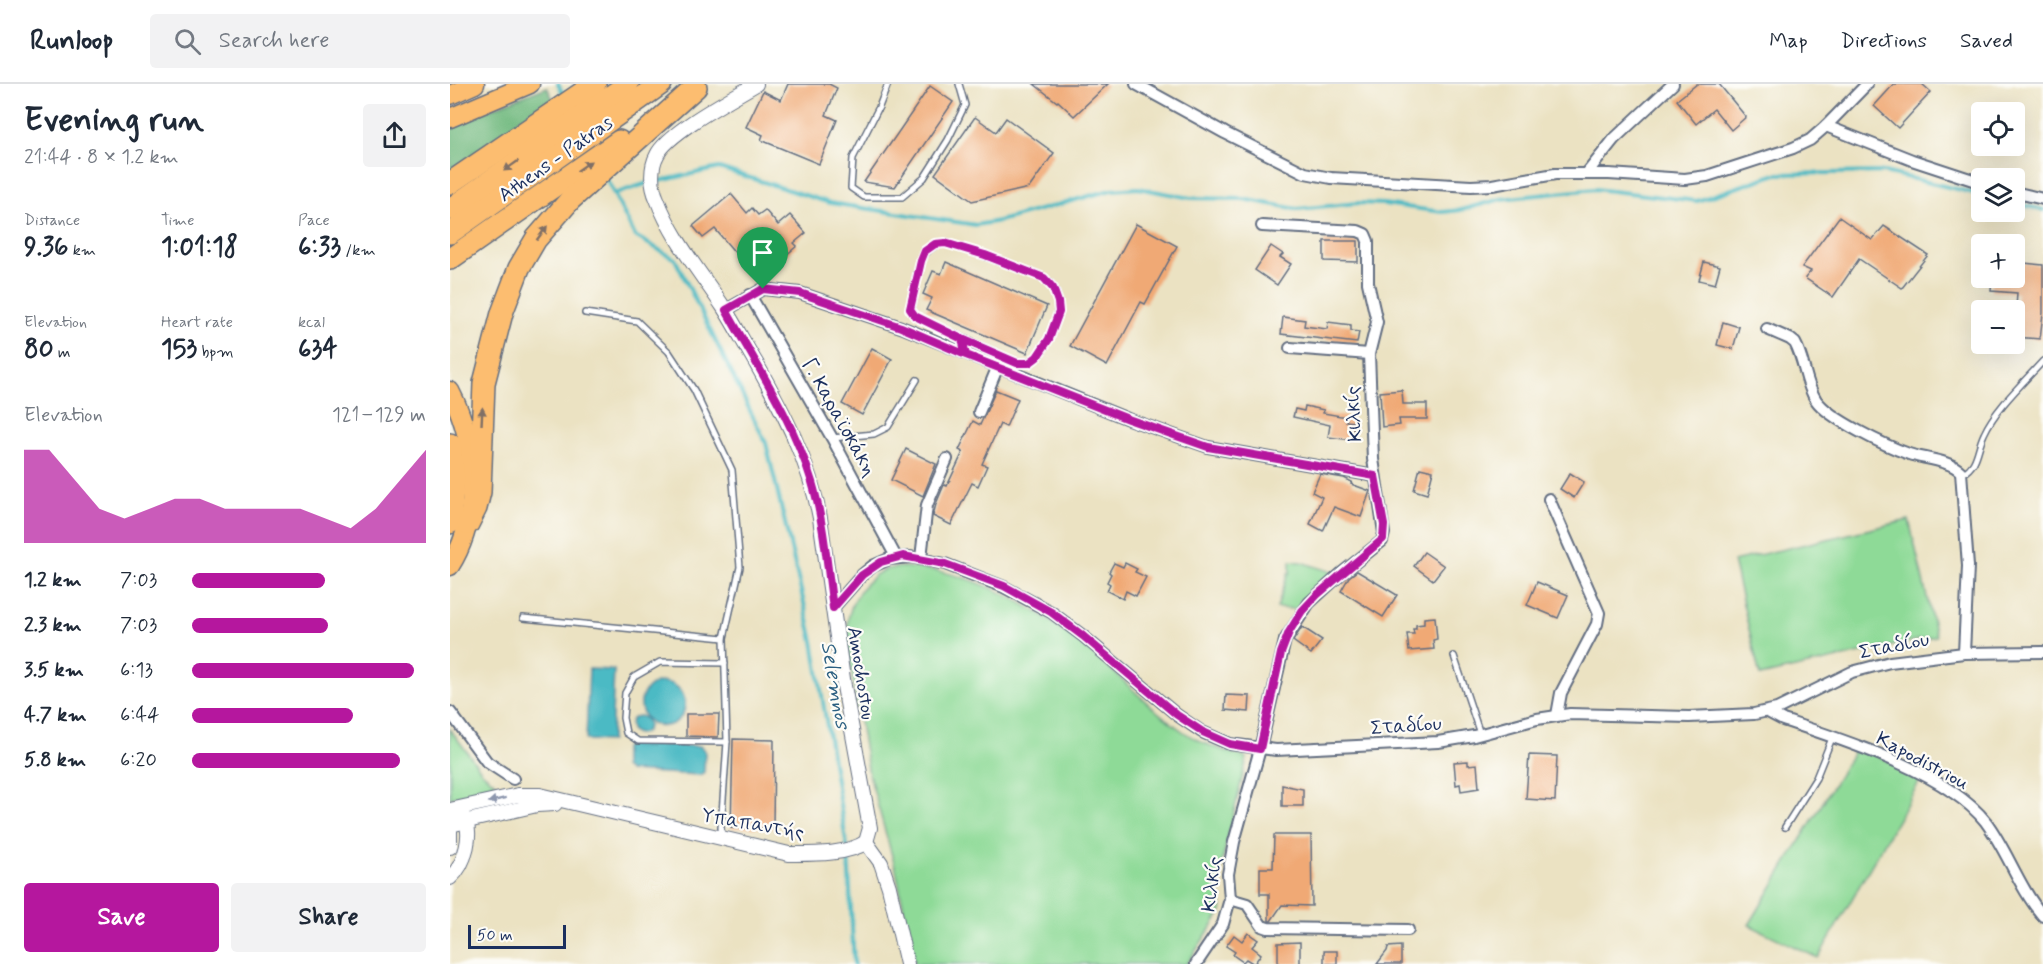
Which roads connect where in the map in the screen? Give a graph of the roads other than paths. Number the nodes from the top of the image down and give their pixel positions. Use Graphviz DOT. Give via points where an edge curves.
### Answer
graph roads {
  1 [pos="475,84"];
  2 [pos="530,84"];
  3 [pos="595,84"];
  4 [pos="628,84"];
  5 [pos="661,84"];
  6 [pos="756,84"];
  7 [pos="888,84"];
  8 [pos="959,84"];
  9 [pos="1136,84"];
  10 [pos="1673,84"];
  11 [pos="1867,84"];
  12 [pos="699,86"];
  13 [pos="450,95"];
  14 [pos="450,118"];
  15 [pos="1826,126"];
  16 [pos="1587,173"];
  17 [pos="1971,179"];
  18 [pos="450,183"];
  19 [pos="2025,195"];
  20 [pos="2043,199"];
  21 [pos="450,209"];
  22 [pos="1262,226"];
  23 [pos="450,233"];
  24 [pos="450,259"];
  25 [pos="750,295"];
  26 [pos="726,310"];
  27 [pos="585,313"];
  28 [pos="1767,329"];
  29 [pos="962,339"];
  30 [pos="1290,348"];
  31 [pos="1369,354"];
  32 [pos="966,355"];
  33 [pos="2043,361"];
  34 [pos="998,366"];
  35 [pos="917,380"];
  36 [pos="450,391"];
  37 [pos="979,412"];
  38 [pos="832,438"];
  39 [pos="450,444"];
  40 [pos="947,459"];
  41 [pos="1962,474"];
  42 [pos="1375,476"];
  43 [pos="1549,499"];
  44 [pos="459,524"];
  45 [pos="897,557"];
  46 [pos="921,558"];
  47 [pos="450,566"];
  48 [pos="833,608"];
  49 [pos="523,618"];
  50 [pos="724,638"];
  51 [pos="2043,652"];
  52 [pos="1964,653"];
  53 [pos="1454,656"];
  54 [pos="726,663"];
  55 [pos="450,712"];
  56 [pos="1768,712"];
  57 [pos="1557,715"];
  58 [pos="1480,734"];
  59 [pos="1832,738"];
  60 [pos="727,742"];
  61 [pos="1260,749"];
  62 [pos="513,779"];
  63 [pos="575,804"];
  64 [pos="454,809"];
  65 [pos="468,822"];
  66 [pos="450,825"];
  67 [pos="1785,827"];
  68 [pos="723,840"];
  69 [pos="862,845"];
  70 [pos="450,847"];
  71 [pos="450,878"];
  72 [pos="1230,899"];
  73 [pos="2043,916"];
  74 [pos="1408,930"];
  75 [pos="907,964"];
  76 [pos="1196,964"];
  1 -- 13 [label="main road"];
  2 -- 14 [label="main road"];
  3 -- 18 [label="highway"];
  4 -- 21 [label="highway, Athens - Patras, one-way"];
  5 -- 23 [label="highway, Athens - Patras"];
  6 -- 26 [label="street, Amochostou" via="666,143 657,155 652,176 656,199"];
  7 -- 8 [label="lane" via="853,158 850,189 864,197 902,197 924,178 965,105"];
  9 -- 16 [label="street" via="1305,173 1323,177 1471,186"];
  10 -- 16 [label="street" via="1614,140"];
  11 -- 15 [label="street"];
  24 -- 12 [label="highway, one-way"];
  44 -- 12 [label="highway, one-way" via="476,508 482,483 484,383 502,313 519,268 536,239 570,200"];
  15 -- 16 [label="street" via="1793,148 1701,178"];
  15 -- 17 [label="street"];
  19 -- 20 [label="street"];
  22 -- 31 [label="street, Κιλκίς" via="1365,234 1368,283 1377,322"];
  25 -- 26 [label="street"];
  25 -- 32 [label="street" via="768,288 800,293 901,327"];
  25 -- 38 [label="street, Γ. Καραϊσκάκη"];
  26 -- 48 [label="street, Amochostou" via="779,404 805,462 817,502"];
  27 -- 50 [label="lane" via="637,321 669,352 694,390 732,470 740,567"];
  28 -- 41 [label="street" via="1796,344 1816,400 1825,409 1884,444 1953,466"];
  29 -- 29 [label="lane" via="915,316 910,309 921,261 925,251 935,244 945,243 985,255 1044,278 1053,288 1059,312 1049,339 1029,363 1017,363"];
  29 -- 32 [label="lane"];
  30 -- 31 [label="street"];
  31 -- 42 [label="street, Κιλκίς"];
  32 -- 34 [label="street"];
  33 -- 41 [label="lane" via="1985,431 1973,465"];
  34 -- 37 [label="street"];
  34 -- 42 [label="street" via="1208,447"];
  35 -- 38 [label="lane" via="888,427 874,434"];
  36 -- 44 [label="main road" via="462,417 470,457 471,498"];
  38 -- 45 [label="street, Γ. Καραϊσκάκη"];
  39 -- 44 [label="highway"];
  40 -- 46 [label="street" via="927,505"];
  41 -- 52 [label="street" via="1968,566"];
  42 -- 61 [label="street, Κιλκίς" via="1383,539 1317,595 1289,632"];
  43 -- 57 [label="street" via="1599,613 1561,693"];
  44 -- 47 [label="main road" via="455,557"];
  45 -- 46 [label="street, Σταδίου"];
  45 -- 48 [label="street, Σταδίου" via="867,570"];
  46 -- 61 [label="street, Σταδίου" via="974,574 1033,601 1083,636 1189,724 1230,744"];
  48 -- 69 [label="street, Amochostou" via="870,828"];
  49 -- 50 [label="lane"];
  50 -- 54 [label="lane"];
  51 -- 52 [label="street, Σταδίου"];
  52 -- 56 [label="street, Σταδίου" via="1860,669"];
  53 -- 58 [label="lane"];
  54 -- 60 [label="lane"];
  54 -- 60 [label="lane" via="660,662 634,677 625,693 623,718 626,733 638,741"];
  55 -- 62 [label="street" via="487,762"];
  56 -- 57 [label="street, Σταδίου" via="1689,717"];
  56 -- 59 [label="street, Kapodistriou"];
  57 -- 58 [label="street, Σταδίου"];
  58 -- 61 [label="street, Σταδίου" via="1416,744"];
  59 -- 67 [label="lane" via="1816,778"];
  59 -- 73 [label="street, Kapodistriou" via="1883,755 1962,799 1985,821"];
  60 -- 68 [label="lane"];
  61 -- 72 [label="street, Κιλκίς" via="1234,842 1228,874"];
  63 -- 64 [label="street, one-way" via="540,795 518,795"];
  63 -- 65 [label="street" via="537,805"];
  63 -- 68 [label="street, Υπαπαντής"];
  64 -- 65 [label="street"];
  64 -- 66 [label="street"];
  65 -- 66 [label="street"];
  65 -- 71 [label="street" via="464,854"];
  66 -- 70 [label="street"];
  68 -- 69 [label="street, Υπαπαντής" via="789,854 817,854"];
  69 -- 75 [label="street" via="881,863"];
  72 -- 74 [label="street" via="1247,904 1262,926 1268,928"];
  72 -- 76 [label="street, Κιλκίς" via="1223,924"];
}
